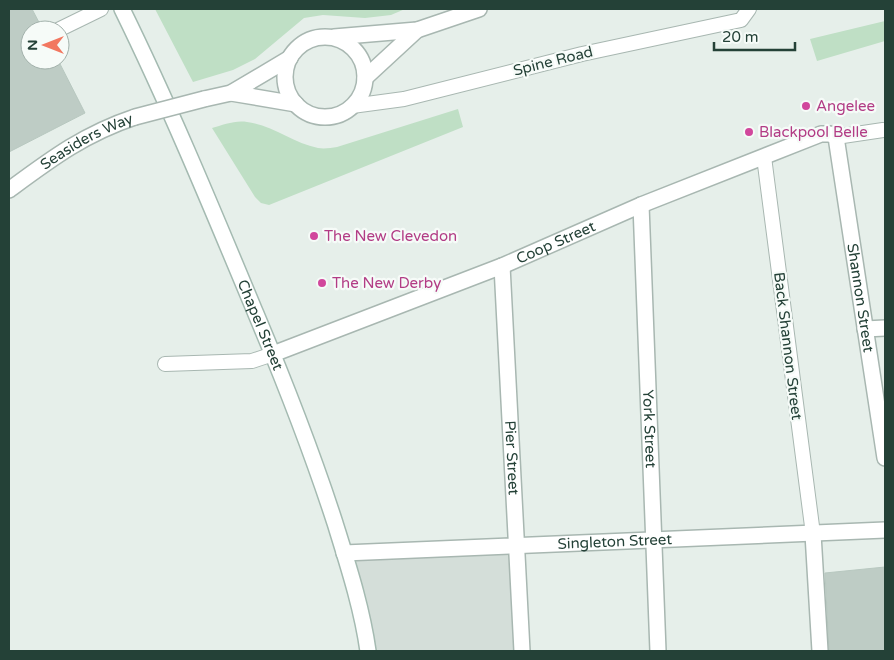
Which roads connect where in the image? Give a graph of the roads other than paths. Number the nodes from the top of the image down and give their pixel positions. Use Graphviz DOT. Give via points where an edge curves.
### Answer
graph roads {
  1 [pos="101,9"];
  2 [pos="122,9"];
  3 [pos="479,9"];
  4 [pos="749,9"];
  5 [pos="70,24"];
  6 [pos="417,30"];
  7 [pos="332,38"];
  8 [pos="290,58"];
  9 [pos="365,78"];
  10 [pos="231,93"];
  11 [pos="296,104"];
  12 [pos="352,106"];
  13 [pos="883,130"];
  14 [pos="836,137"];
  15 [pos="764,157"];
  16 [pos="9,190"];
  17 [pos="641,205"];
  18 [pos="502,266"];
  19 [pos="885,328"];
  20 [pos="866,329"];
  21 [pos="273,354"];
  22 [pos="165,364"];
  23 [pos="885,458"];
  24 [pos="885,530"];
  25 [pos="812,534"];
  26 [pos="653,540"];
  27 [pos="517,546"];
  28 [pos="344,553"];
  29 [pos="368,651"];
  30 [pos="522,651"];
  31 [pos="658,651"];
  32 [pos="820,651"];
  1 -- 5 [label="lane"];
  2 -- 21 [label="street, Chapel Street" via="182,136"];
  3 -- 6 [label="street, Seasiders Way"];
  4 -- 12 [label="lane, Spine Road" via="741,20 582,54 404,99"];
  6 -- 7 [label="street, Seasiders Way"];
  6 -- 9 [label="street, Seasiders Way"];
  7 -- 8 [label="street, Seasiders Way" via="308,41"];
  7 -- 9 [label="street" via="352,47 364,67"];
  8 -- 10 [label="street, Seasiders Way"];
  8 -- 11 [label="street" via="286,82"];
  9 -- 12 [label="street, Seasiders Way" via="364,88"];
  10 -- 11 [label="street, Seasiders Way"];
  10 -- 16 [label="street, Seasiders Way, bridge" via="108,126 54,156"];
  11 -- 12 [label="street, Seasiders Way" via="305,112 330,117"];
  13 -- 14 [label="lane"];
  14 -- 15 [label="street, Coop Street" via="821,134"];
  14 -- 20 [label="street, Shannon Street"];
  15 -- 17 [label="street, Coop Street"];
  15 -- 25 [label="lane, Back Shannon Street"];
  17 -- 18 [label="street, Coop Street"];
  17 -- 26 [label="street, York Street"];
  18 -- 21 [label="street, Coop Street"];
  18 -- 27 [label="street, Pier Street"];
  19 -- 20 [label="street"];
  20 -- 23 [label="street, Shannon Street"];
  21 -- 22 [label="lane" via="252,361"];
  21 -- 28 [label="street, Chapel Street" via="314,460"];
  24 -- 25 [label="street, Singleton Street"];
  25 -- 26 [label="street, Singleton Street"];
  25 -- 32 [label="street"];
  26 -- 27 [label="street, Singleton Street"];
  26 -- 31 [label="street, York Street"];
  27 -- 28 [label="street, Singleton Street"];
  27 -- 30 [label="street, Pier Street"];
  28 -- 29 [label="street, Chapel Street"];
}
